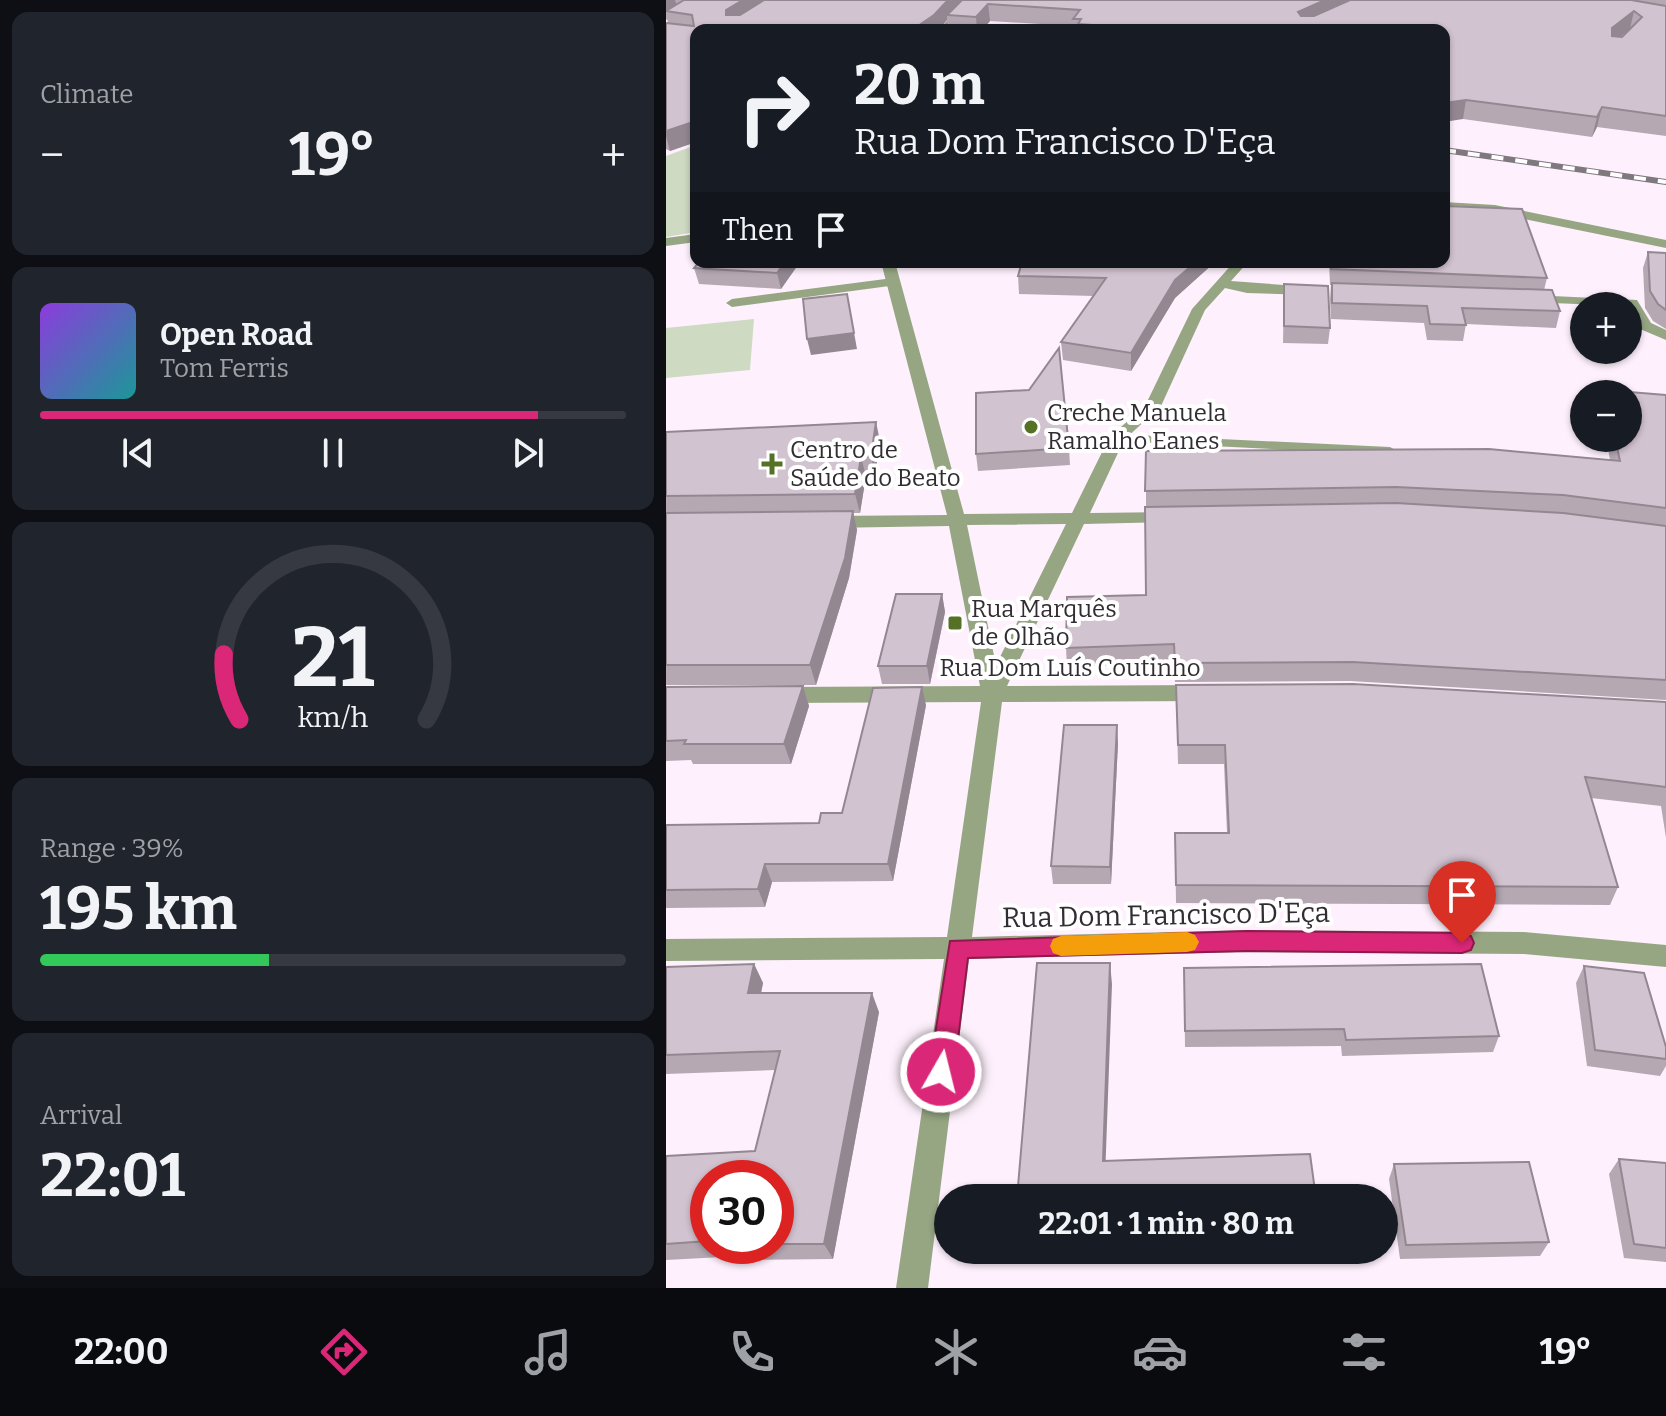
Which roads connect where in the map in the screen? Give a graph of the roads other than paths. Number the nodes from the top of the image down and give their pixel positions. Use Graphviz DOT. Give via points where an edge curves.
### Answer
graph roads {
  1 [pos="973,0"];
  2 [pos="949,24"];
  3 [pos="1450,206"];
  4 [pos="690,239"];
  5 [pos="666,242"];
  6 [pos="1666,244"];
  7 [pos="890,268"];
  8 [pos="1235,268"];
  9 [pos="893,282"];
  10 [pos="1220,283"];
  11 [pos="1325,292"];
  12 [pos="1517,299"];
  13 [pos="732,303"];
  14 [pos="1666,336"];
  15 [pos="1117,438"];
  16 [pos="1413,452"];
  17 [pos="1186,516"];
  18 [pos="1079,518"];
  19 [pos="957,520"];
  20 [pos="803,522"];
  21 [pos="1226,693"];
  22 [pos="992,695"];
  23 [pos="758,696"];
  24 [pos="958,948"];
  25 [pos="666,950"];
  26 [pos="1666,956"];
  27 [pos="912,1288"];
  1 -- 2 [label="street"];
  3 -- 6 [label="street" via="1495,209"];
  4 -- 5 [label="street"];
  7 -- 9 [label="street"];
  8 -- 10 [label="street"];
  9 -- 13 [label="lane"];
  9 -- 19 [label="street"];
  10 -- 11 [label="street"];
  10 -- 15 [label="street" via="1199,309 1153,406"];
  12 -- 14 [label="street" via="1632,303 1645,326"];
  15 -- 16 [label="lane"];
  15 -- 18 [label="street"];
  17 -- 18 [label="street"];
  18 -- 19 [label="street"];
  18 -- 22 [label="street"];
  19 -- 20 [label="street"];
  19 -- 22 [label="street"];
  21 -- 22 [label="street, Rua Dom Luís Coutinho"];
  22 -- 23 [label="street, Rua Dom Luís Coutinho"];
  22 -- 24 [label="street"];
  24 -- 25 [label="street, Rua Dom Francisco D'Eça"];
  24 -- 26 [label="street, Rua Dom Francisco D'Eça" via="1247,941 1524,943"];
  24 -- 27 [label="street"];
}
